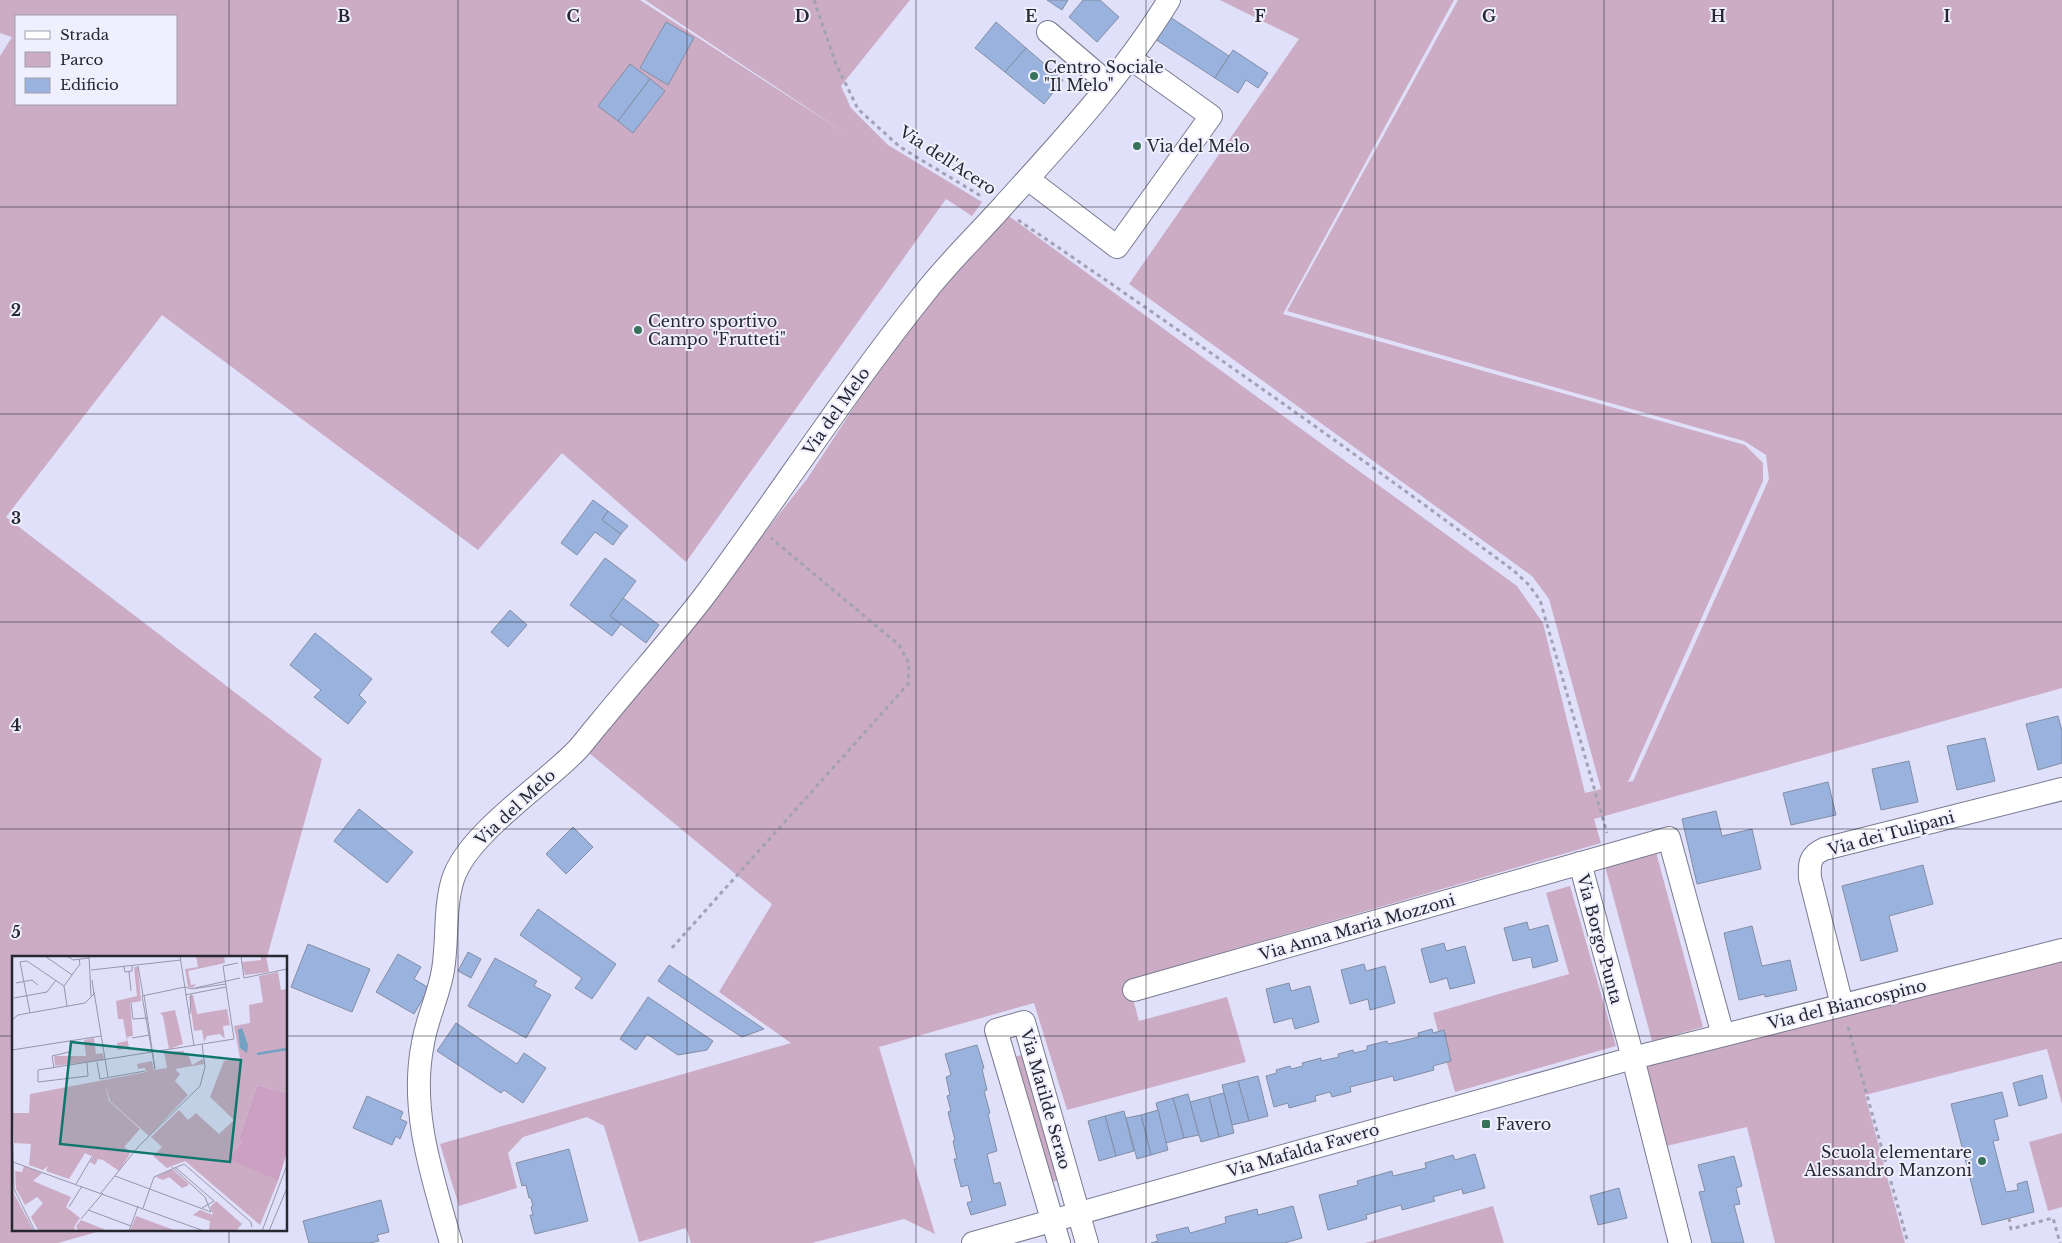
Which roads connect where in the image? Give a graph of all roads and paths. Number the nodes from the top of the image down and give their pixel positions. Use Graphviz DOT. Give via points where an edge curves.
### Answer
graph roads {
  1 [pos="814,0"];
  2 [pos="1169,0"];
  3 [pos="1048,32"];
  4 [pos="1130,58"];
  5 [pos="1109,84"];
  6 [pos="1028,179"];
  7 [pos="1001,208"];
  8 [pos="755,525"];
  9 [pos="2062,789"];
  10 [pos="1608,837"];
  11 [pos="1580,864"];
  12 [pos="672,948"];
  13 [pos="2062,950"];
  14 [pos="1134,990"];
  15 [pos="1842,1005"];
  16 [pos="1723,1035"];
  17 [pos="1633,1058"];
  18 [pos="1079,1213"];
  19 [pos="2009,1218"];
  20 [pos="1053,1221"];
  21 [pos="452,1243"];
  22 [pos="973,1243"];
  23 [pos="1059,1243"];
  24 [pos="1087,1243"];
  25 [pos="1680,1243"];
  26 [pos="1908,1243"];
  27 [pos="2060,1243"];
  1 -- 7 [label="path, Via dell'Acero" via="836,64 858,109 900,147"];
  2 -- 4 [label="street, Via del Melo"];
  3 -- 5 [label="street"];
  4 -- 5 [label="street, Via del Melo"];
  4 -- 6 [label="street" via="1211,116 1117,247"];
  5 -- 6 [label="street, Via del Melo"];
  6 -- 7 [label="street, Via del Melo"];
  7 -- 8 [label="street, Via del Melo" via="936,279 881,347"];
  7 -- 10 [label="path, Via dell'Acero" via="1288,405 1475,541 1528,584 1540,600"];
  8 -- 12 [label="path" via="899,645 908,663 908,684"];
  8 -- 21 [label="street, Via del Melo" via="706,594 578,749 487,830 469,851 454,877 441,982 423,1042 419,1074 425,1150"];
  9 -- 15 [label="street, Via dei Tulipani" via="1824,849 1812,856 1810,878"];
  11 -- 14 [label="street, Via Anna Maria Mozzoni"];
  11 -- 16 [label="street, Via Borgo Punta" via="1669,838"];
  11 -- 17 [label="street, Via Borgo Punta"];
  13 -- 15 [label="street, Via del Biancospino"];
  15 -- 16 [label="street, Via del Biancospino"];
  15 -- 26 [label="path"];
  16 -- 17 [label="street, Via del Biancospino"];
  17 -- 18 [label="street, Via Mafalda Favero"];
  17 -- 25 [label="street, Via Borgo Punta"];
  18 -- 20 [label="street, Via Mafalda Favero"];
  18 -- 20 [label="street, Via Matilde Serao" via="1024,1022 996,1030"];
  18 -- 24 [label="street, Via Matilde Serao"];
  19 -- 27 [label="path" via="2011,1229 2053,1218"];
  20 -- 22 [label="street, Via Mafalda Favero"];
  20 -- 23 [label="street, Via Matilde Serao"];
}
